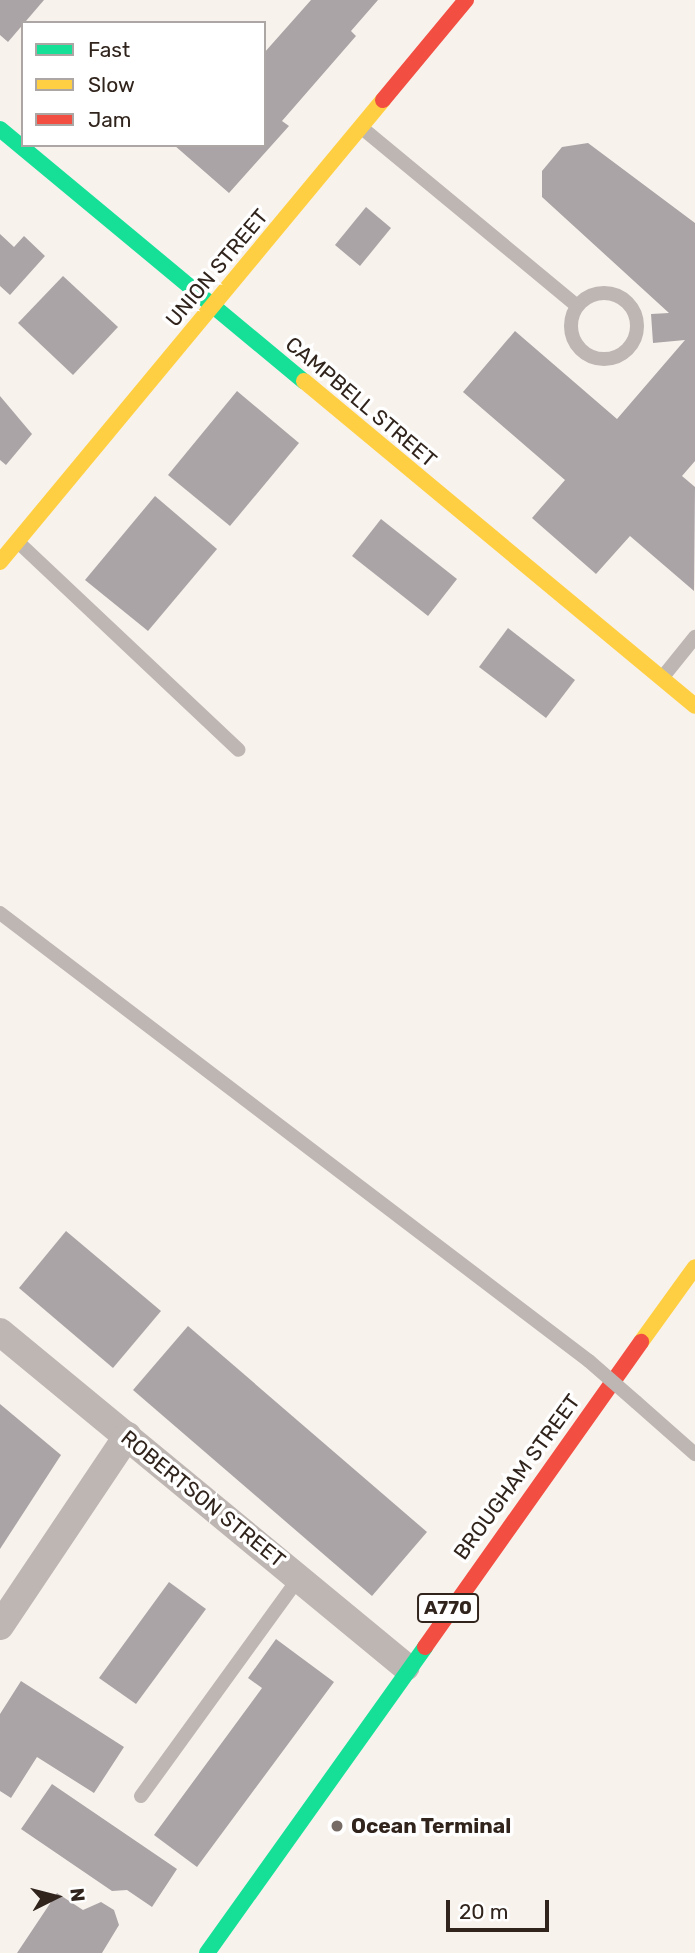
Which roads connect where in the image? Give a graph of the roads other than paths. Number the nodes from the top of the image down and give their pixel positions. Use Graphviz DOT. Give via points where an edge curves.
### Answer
graph roads {
  1 [pos="466,0"];
  2 [pos="361,127"];
  3 [pos="0,129"];
  4 [pos="21,146"];
  5 [pos="22,147"];
  6 [pos="213,306"];
  7 [pos="577,306"];
  8 [pos="17,541"];
  9 [pos="0,562"];
  10 [pos="695,637"];
  11 [pos="661,679"];
  12 [pos="695,706"];
  13 [pos="239,750"];
  14 [pos="0,913"];
  15 [pos="695,1267"];
  16 [pos="0,1332"];
  17 [pos="127,1436"];
  18 [pos="695,1454"];
  19 [pos="299,1578"];
  20 [pos="0,1626"];
  21 [pos="406,1667"];
  22 [pos="141,1796"];
  23 [pos="207,1953"];
  1 -- 2 [label="street, UNION STREET"];
  2 -- 6 [label="street, UNION STREET"];
  2 -- 7 [label="lane"];
  3 -- 4 [label="street, CAMPBELL STREET"];
  5 -- 6 [label="street, CAMPBELL STREET"];
  6 -- 8 [label="street, UNION STREET"];
  6 -- 11 [label="street, CAMPBELL STREET"];
  7 -- 7 [label="lane" via="601,292 626,300 638,324 629,348 606,360 582,351 570,328"];
  8 -- 9 [label="street, UNION STREET"];
  8 -- 13 [label="lane"];
  10 -- 11 [label="lane"];
  11 -- 12 [label="street, CAMPBELL STREET"];
  14 -- 18 [label="lane, bridge" via="589,1361"];
  15 -- 21 [label="street, BROUGHAM STREET / A770"];
  16 -- 17 [label="street, ROBERTSON STREET"];
  17 -- 19 [label="street, ROBERTSON STREET"];
  17 -- 20 [label="street"];
  19 -- 21 [label="street, ROBERTSON STREET"];
  19 -- 22 [label="lane"];
  21 -- 23 [label="street, BROUGHAM STREET / A770"];
}
